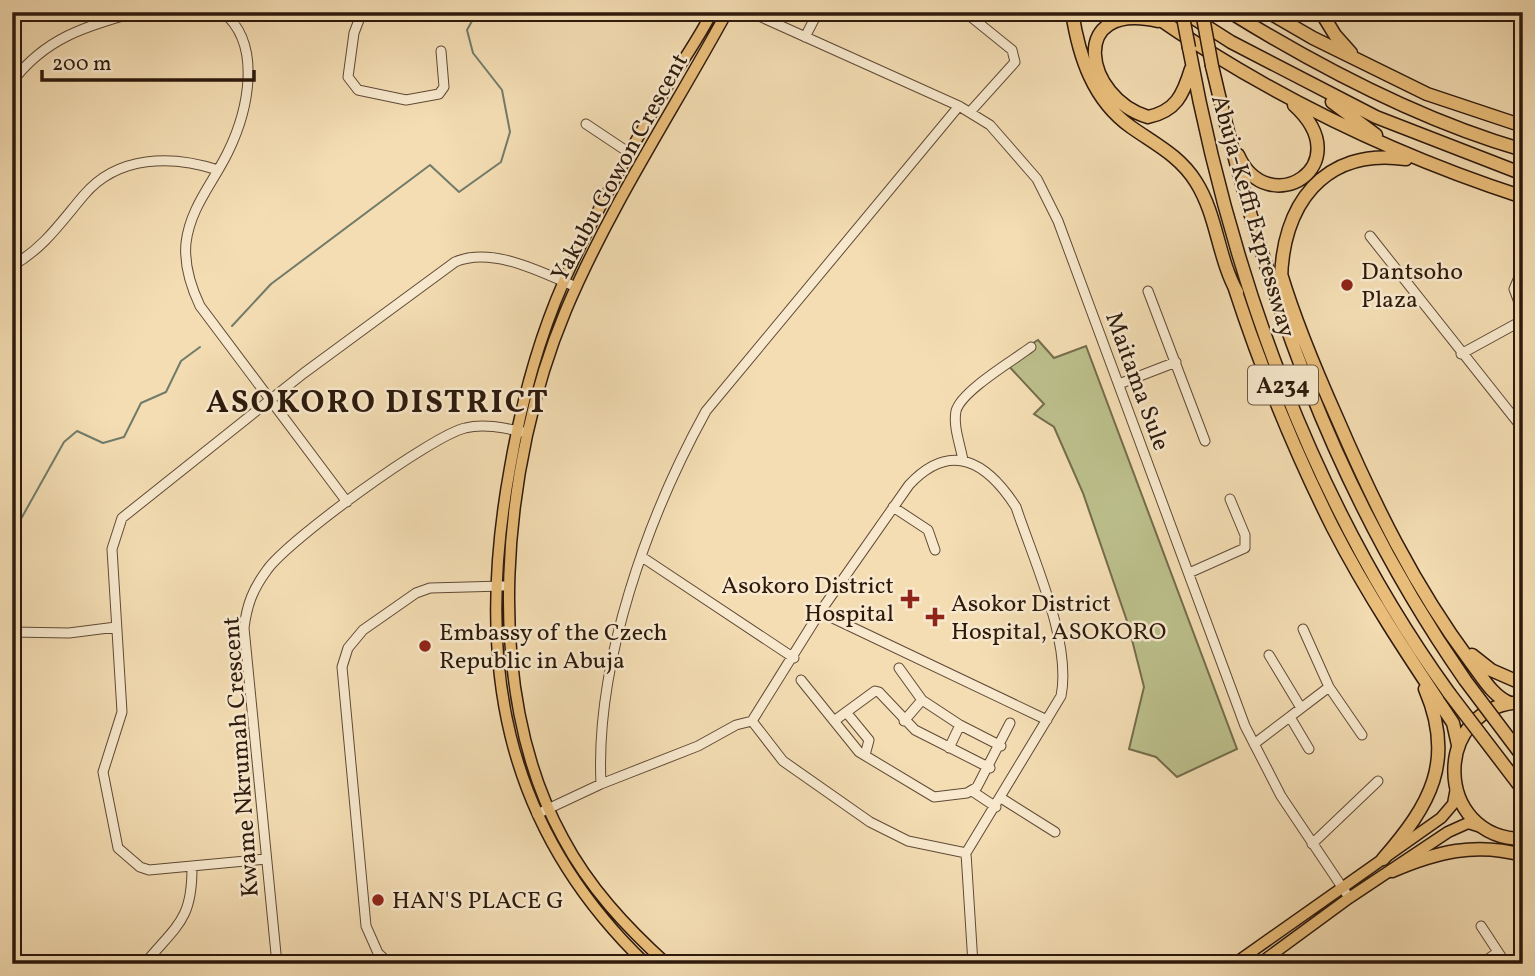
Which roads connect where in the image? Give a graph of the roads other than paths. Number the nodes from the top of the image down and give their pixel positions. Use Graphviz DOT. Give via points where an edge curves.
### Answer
graph roads {
  1 [pos="137,12"];
  2 [pos="223,12"];
  3 [pos="242,12"];
  4 [pos="362,12"];
  5 [pos="712,12"];
  6 [pos="727,12"];
  7 [pos="750,12"];
  8 [pos="818,12"];
  9 [pos="965,12"];
  10 [pos="1072,12"];
  11 [pos="1149,12"];
  12 [pos="1183,12"];
  13 [pos="1202,12"];
  14 [pos="1268,12"];
  15 [pos="1321,12"];
  16 [pos="1232,13"];
  17 [pos="233,21"];
  18 [pos="1165,23"];
  19 [pos="1296,29"];
  20 [pos="805,37"];
  21 [pos="441,51"];
  22 [pos="1359,60"];
  23 [pos="1192,64"];
  24 [pos="12,82"];
  25 [pos="1315,88"];
  26 [pos="1284,95"];
  27 [pos="959,106"];
  28 [pos="970,112"];
  29 [pos="586,124"];
  30 [pos="1226,126"];
  31 [pos="1523,126"];
  32 [pos="1523,150"];
  33 [pos="1400,152"];
  34 [pos="631,154"];
  35 [pos="1420,161"];
  36 [pos="218,170"];
  37 [pos="1523,174"];
  38 [pos="1523,197"];
  39 [pos="1370,236"];
  40 [pos="12,266"];
  41 [pos="1523,268"];
  42 [pos="1281,274"];
  43 [pos="564,282"];
  44 [pos="1269,283"];
  45 [pos="1234,286"];
  46 [pos="576,287"];
  47 [pos="1250,290"];
  48 [pos="1148,291"];
  49 [pos="1281,299"];
  50 [pos="1523,313"];
  51 [pos="1252,318"];
  52 [pos="1523,320"];
  53 [pos="1289,321"];
  54 [pos="1266,340"];
  55 [pos="1031,347"];
  56 [pos="1255,350"];
  57 [pos="1461,354"];
  58 [pos="1176,362"];
  59 [pos="1119,384"];
  60 [pos="270,400"];
  61 [pos="1523,429"];
  62 [pos="516,431"];
  63 [pos="529,433"];
  64 [pos="1205,441"];
  65 [pos="963,460"];
  66 [pos="1230,499"];
  67 [pos="348,502"];
  68 [pos="893,507"];
  69 [pos="935,550"];
  70 [pos="642,557"];
  71 [pos="1189,573"];
  72 [pos="496,586"];
  73 [pos="509,586"];
  74 [pos="820,612"];
  75 [pos="1438,618"];
  76 [pos="116,627"];
  77 [pos="1303,629"];
  78 [pos="12,632"];
  79 [pos="1269,655"];
  80 [pos="794,658"];
  81 [pos="1413,663"];
  82 [pos="899,668"];
  83 [pos="801,680"];
  84 [pos="1523,684"];
  85 [pos="1329,687"];
  86 [pos="922,700"];
  87 [pos="1516,702"];
  88 [pos="1301,708"];
  89 [pos="846,712"];
  90 [pos="1290,717"];
  91 [pos="1048,720"];
  92 [pos="752,721"];
  93 [pos="834,721"];
  94 [pos="904,721"];
  95 [pos="1010,723"];
  96 [pos="960,725"];
  97 [pos="1362,735"];
  98 [pos="1254,744"];
  99 [pos="1458,745"];
  100 [pos="1001,746"];
  101 [pos="949,748"];
  102 [pos="1308,749"];
  103 [pos="866,755"];
  104 [pos="1523,757"];
  105 [pos="990,768"];
  106 [pos="1378,781"];
  107 [pos="601,784"];
  108 [pos="1455,788"];
  109 [pos="1523,790"];
  110 [pos="972,792"];
  111 [pos="999,802"];
  112 [pos="549,808"];
  113 [pos="537,814"];
  114 [pos="1486,829"];
  115 [pos="1055,832"];
  116 [pos="1523,839"];
  117 [pos="1312,844"];
  118 [pos="966,853"];
  119 [pos="1523,855"];
  120 [pos="266,859"];
  121 [pos="1383,859"];
  122 [pos="192,868"];
  123 [pos="1392,871"];
  124 [pos="1346,893"];
  125 [pos="1481,926"];
  126 [pos="1497,952"];
  127 [pos="147,962"];
  128 [pos="114,964"];
  129 [pos="277,964"];
  130 [pos="390,964"];
  131 [pos="646,964"];
  132 [pos="667,964"];
  133 [pos="973,964"];
  134 [pos="1234,964"];
  135 [pos="1259,964"];
  136 [pos="1481,964"];
  137 [pos="1506,964"];
  1 -- 24 [label="street" via="61,36 31,59"];
  2 -- 17 [label="street"];
  3 -- 17 [label="street"];
  4 -- 21 [label="street" via="348,77 358,90 406,100 439,94 444,87"];
  5 -- 34 [label="main road, Yakubu Gowon Crescent"];
  6 -- 46 [label="main road, Yakubu Gowon Crescent" via="604,228"];
  7 -- 20 [label="street, Maitama Sule"];
  8 -- 20 [label="street"];
  9 -- 28 [label="street" via="1016,57"];
  10 -- 45 [label="highway" via="1084,64 1099,96 1130,127 1180,160 1197,183"];
  11 -- 18 [label="highway"];
  12 -- 23 [label="highway, Abuja-Keffi Expressway / A234, bridge"];
  12 -- 25 [label="highway, A234"];
  13 -- 30 [label="highway, Abuja-Keffi Expressway / A234, bridge"];
  14 -- 19 [label="highway"];
  15 -- 22 [label="highway"];
  16 -- 19 [label="highway"];
  16 -- 32 [label="highway" via="1332,71 1456,127"];
  17 -- 36 [label="street" via="246,52 247,90 233,140"];
  18 -- 23 [label="highway" via="1128,15 1101,27 1093,51 1103,80 1123,105 1148,117 1177,104"];
  18 -- 26 [label="highway"];
  19 -- 22 [label="highway"];
  20 -- 27 [label="street, Maitama Sule"];
  22 -- 31 [label="highway" via="1427,94"];
  23 -- 47 [label="highway, Abuja-Keffi Expressway / A234" via="1203,129"];
  25 -- 33 [label="highway"];
  25 -- 37 [label="highway, A234"];
  26 -- 30 [label="highway" via="1315,127 1319,145 1311,169 1296,182 1271,186 1249,174"];
  26 -- 33 [label="highway"];
  27 -- 28 [label="street, Maitama Sule"];
  27 -- 70 [label="street" via="706,411 657,514"];
  28 -- 59 [label="street, Maitama Sule" via="1007,142 1047,197"];
  29 -- 34 [label="street"];
  30 -- 44 [label="highway, Abuja-Keffi Expressway / A234"];
  33 -- 35 [label="highway"];
  34 -- 43 [label="main road, Yakubu Gowon Crescent"];
  35 -- 38 [label="highway"];
  35 -- 42 [label="highway" via="1373,158 1318,181 1294,211 1280,260"];
  36 -- 40 [label="street" via="177,159 119,169 85,193 44,244"];
  36 -- 60 [label="street" via="190,225 186,253 191,282 200,306"];
  39 -- 57 [label="street"];
  41 -- 50 [label="street" via="1514,289"];
  42 -- 49 [label="highway"];
  42 -- 53 [label="highway, Abuja-Keffi Expressway"];
  43 -- 46 [label="street"];
  43 -- 60 [label="street" via="491,257 467,257"];
  43 -- 62 [label="main road, Yakubu Gowon Crescent" via="534,362"];
  44 -- 49 [label="highway"];
  44 -- 53 [label="highway, Abuja-Keffi Expressway / A234"];
  45 -- 51 [label="highway"];
  45 -- 56 [label="highway, Abuja-Keffi Expressway"];
  46 -- 63 [label="main road, Yakubu Gowon Crescent" via="548,360"];
  47 -- 51 [label="highway"];
  47 -- 54 [label="highway, Abuja-Keffi Expressway / A234"];
  48 -- 58 [label="street"];
  49 -- 53 [label="highway"];
  51 -- 54 [label="highway"];
  51 -- 56 [label="highway"];
  52 -- 57 [label="street"];
  53 -- 75 [label="highway, Abuja-Keffi Expressway" via="1385,524"];
  53 -- 104 [label="highway, Abuja-Keffi Expressway / A234, bridge" via="1321,418 1373,530 1413,603"];
  54 -- 109 [label="highway, Abuja-Keffi Expressway / A234, bridge" via="1338,508 1388,598 1449,693"];
  55 -- 65 [label="street" via="968,394 957,408 955,424"];
  56 -- 81 [label="highway, Abuja-Keffi Expressway" via="1333,528"];
  57 -- 61 [label="street"];
  58 -- 59 [label="street"];
  58 -- 64 [label="street"];
  59 -- 71 [label="street, Maitama Sule"];
  60 -- 67 [label="street"];
  60 -- 76 [label="street" via="122,518 112,549"];
  62 -- 63 [label="street, Kwame Nkrumah Crescent"];
  62 -- 67 [label="street, Kwame Nkrumah Crescent" via="477,426 457,430 432,442"];
  62 -- 72 [label="main road, Yakubu Gowon Crescent" via="503,502"];
  63 -- 73 [label="main road, Yakubu Gowon Crescent" via="514,517"];
  65 -- 68 [label="street" via="941,461 925,468"];
  65 -- 91 [label="street" via="976,463 989,474 1016,507 1055,624 1065,677"];
  66 -- 71 [label="street" via="1245,535 1245,548"];
  67 -- 120 [label="street, Kwame Nkrumah Crescent" via="279,556 248,599 244,628"];
  68 -- 69 [label="street" via="928,530"];
  68 -- 74 [label="street"];
  70 -- 80 [label="street"];
  70 -- 107 [label="street" via="612,663"];
  71 -- 98 [label="street, Maitama Sule"];
  72 -- 73 [label="street"];
  72 -- 113 [label="main road, Yakubu Gowon Crescent" via="495,639 502,698 516,757"];
  72 -- 130 [label="street" via="422,590 363,630 341,667 366,926 378,953"];
  73 -- 112 [label="main road, Yakubu Gowon Crescent" via="515,695"];
  74 -- 80 [label="street"];
  74 -- 91 [label="street"];
  75 -- 84 [label="highway" via="1491,670"];
  75 -- 87 [label="highway, Abuja-Keffi Expressway" via="1491,688"];
  76 -- 78 [label="street" via="69,633"];
  76 -- 122 [label="street" via="122,712 103,772 115,840 124,855 149,870"];
  77 -- 85 [label="street"];
  79 -- 88 [label="street"];
  80 -- 92 [label="street"];
  81 -- 99 [label="highway, Abuja-Keffi Expressway" via="1453,723"];
  81 -- 121 [label="highway" via="1434,719 1438,760 1430,795 1414,824"];
  82 -- 86 [label="street"];
  83 -- 93 [label="street"];
  85 -- 88 [label="street"];
  85 -- 97 [label="street"];
  86 -- 94 [label="street"];
  86 -- 96 [label="street"];
  87 -- 99 [label="highway" via="1478,717"];
  88 -- 90 [label="street"];
  89 -- 93 [label="street"];
  89 -- 94 [label="street" via="875,691"];
  89 -- 103 [label="street" via="869,740"];
  90 -- 98 [label="street"];
  90 -- 102 [label="street"];
  91 -- 111 [label="street"];
  92 -- 107 [label="street"];
  92 -- 118 [label="street" via="783,761 870,822 908,841"];
  93 -- 103 [label="street"];
  94 -- 101 [label="street"];
  95 -- 100 [label="street"];
  96 -- 100 [label="street"];
  96 -- 101 [label="street"];
  98 -- 117 [label="street, Maitama Sule"];
  99 -- 108 [label="highway" via="1453,766"];
  100 -- 105 [label="street"];
  101 -- 105 [label="street"];
  103 -- 110 [label="street" via="934,797"];
  105 -- 110 [label="street"];
  106 -- 117 [label="street"];
  107 -- 112 [label="street"];
  108 -- 114 [label="highway" via="1464,807"];
  108 -- 121 [label="main road" via="1450,810"];
  110 -- 111 [label="street"];
  111 -- 115 [label="street"];
  111 -- 118 [label="street"];
  112 -- 113 [label="street"];
  112 -- 132 [label="main road, Yakubu Gowon Crescent" via="561,836 597,891"];
  113 -- 131 [label="main road, Yakubu Gowon Crescent" via="578,888"];
  114 -- 116 [label="highway"];
  114 -- 123 [label="main road" via="1468,823 1457,827"];
  117 -- 124 [label="street, Maitama Sule"];
  118 -- 133 [label="street"];
  119 -- 123 [label="highway" via="1463,848 1429,855"];
  120 -- 122 [label="street"];
  120 -- 129 [label="street, Kwame Nkrumah Crescent"];
  121 -- 124 [label="main road"];
  122 -- 127 [label="street" via="188,910"];
  123 -- 124 [label="main road"];
  124 -- 134 [label="main road"];
  124 -- 135 [label="main road"];
  125 -- 126 [label="street"];
  126 -- 136 [label="street"];
  126 -- 137 [label="street"];
  127 -- 128 [label="street"];
}
